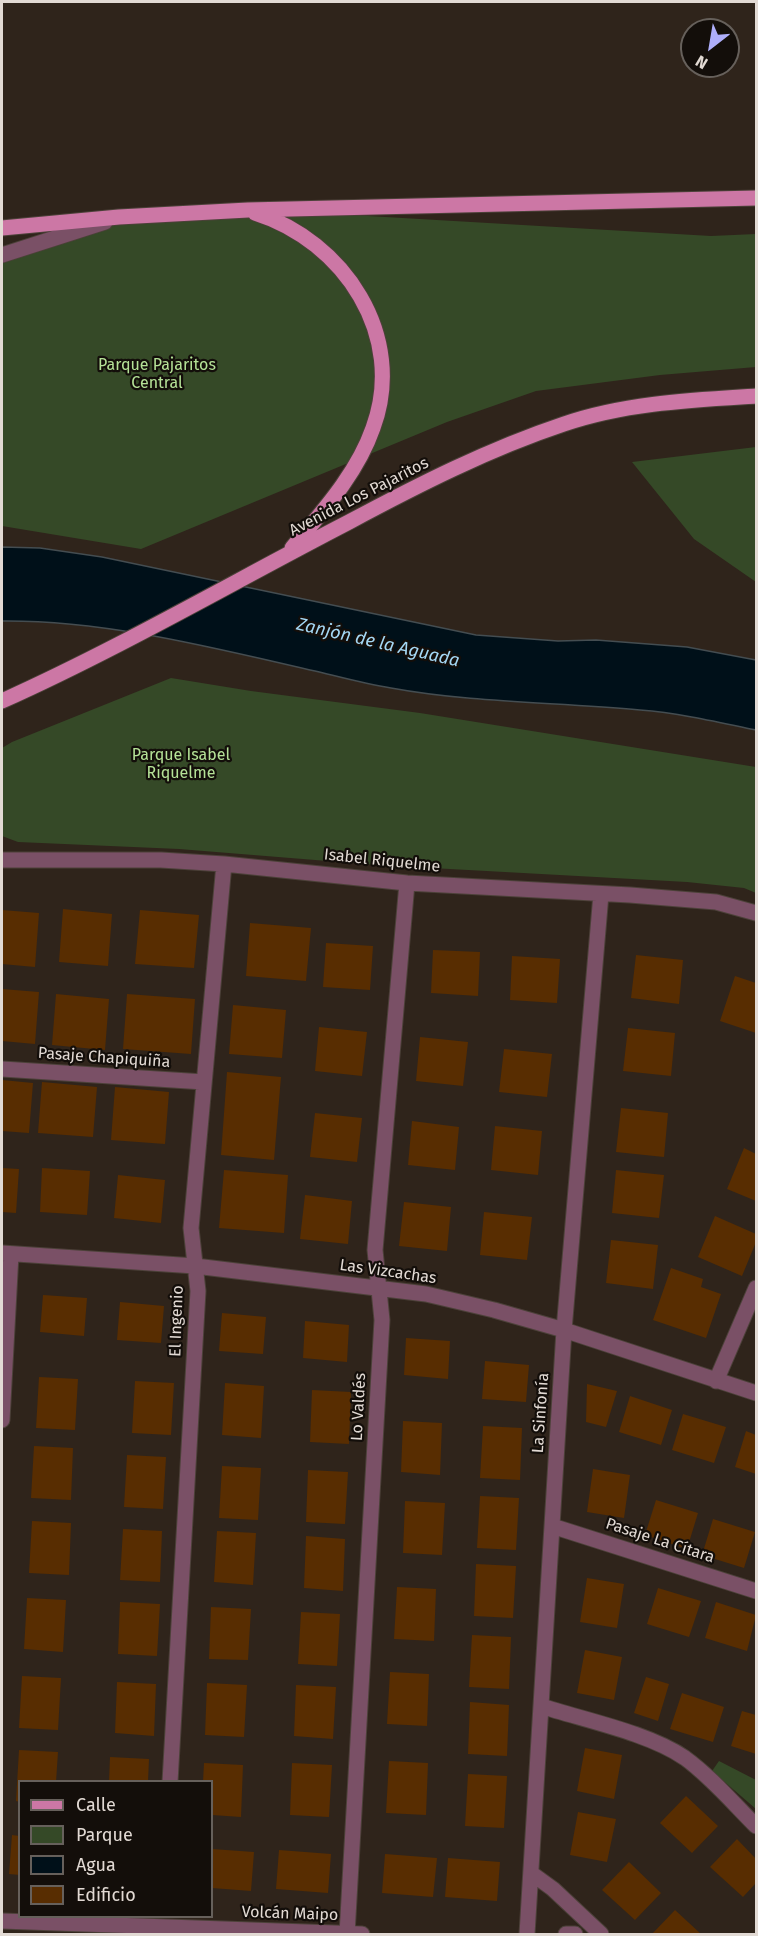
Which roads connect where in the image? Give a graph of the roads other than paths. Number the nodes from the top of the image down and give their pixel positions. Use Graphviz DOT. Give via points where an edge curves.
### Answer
graph roads {
  1 [pos="756,198"];
  2 [pos="248,210"];
  3 [pos="119,217"];
  4 [pos="2,228"];
  5 [pos="2,255"];
  6 [pos="756,396"];
  7 [pos="284,555"];
  8 [pos="2,701"];
  9 [pos="2,860"];
  10 [pos="224,864"];
  11 [pos="406,883"];
  12 [pos="601,894"];
  13 [pos="756,913"];
  14 [pos="2,1069"];
  15 [pos="204,1082"];
  16 [pos="6,1253"];
  17 [pos="195,1266"];
  18 [pos="379,1288"];
  19 [pos="756,1288"];
  20 [pos="564,1330"];
  21 [pos="716,1381"];
  22 [pos="756,1394"];
  23 [pos="2,1420"];
  24 [pos="552,1526"];
  25 [pos="756,1591"];
  26 [pos="541,1706"];
  27 [pos="170,1780"];
  28 [pos="756,1826"];
  29 [pos="531,1873"];
  30 [pos="2,1921"];
  31 [pos="162,1922"];
  32 [pos="346,1934"];
  33 [pos="362,1935"];
  34 [pos="527,1935"];
  35 [pos="566,1935"];
  36 [pos="575,1935"];
  37 [pos="601,1935"];
  1 -- 2 [label="main road"];
  2 -- 3 [label="main road"];
  2 -- 7 [label="main road" via="295,231 344,272 370,316 382,357 380,405 364,449 326,507"];
  3 -- 4 [label="main road"];
  3 -- 5 [label="street"];
  6 -- 7 [label="main road, Avenida Los Pajaritos" via="651,405 565,423 407,491"];
  7 -- 8 [label="main road, Avenida Los Pajaritos"];
  9 -- 10 [label="street, Isabel Riquelme"];
  10 -- 11 [label="street, Isabel Riquelme"];
  10 -- 15 [label="street, El Ingenio"];
  11 -- 12 [label="street, Isabel Riquelme"];
  11 -- 18 [label="street, Lo Valdés" via="375,1250"];
  12 -- 13 [label="street, Isabel Riquelme" via="716,902"];
  12 -- 20 [label="street, La Sinfonía"];
  14 -- 15 [label="street, Pasaje Chapiquiña"];
  15 -- 17 [label="street, El Ingenio" via="191,1228"];
  16 -- 17 [label="street, Las Vizcachas"];
  16 -- 23 [label="street"];
  17 -- 18 [label="street, Las Vizcachas"];
  17 -- 27 [label="street, El Ingenio" via="198,1291"];
  18 -- 20 [label="street, Las Vizcachas" via="426,1294"];
  18 -- 32 [label="street, Lo Valdés" via="382,1320"];
  19 -- 21 [label="street"];
  20 -- 21 [label="street, Las Vizcachas"];
  20 -- 24 [label="street, La Sinfonía"];
  21 -- 22 [label="street, Las Vizcachas"];
  24 -- 25 [label="street, Pasaje La Cítara"];
  24 -- 26 [label="street, La Sinfonía"];
  26 -- 28 [label="street" via="644,1738 675,1752 696,1767"];
  26 -- 29 [label="street, La Sinfonía"];
  29 -- 34 [label="street, La Sinfonía"];
  29 -- 37 [label="street"];
  30 -- 31 [label="street, Volcán Maipo"];
  31 -- 32 [label="street, Volcán Maipo"];
  32 -- 33 [label="street, Volcán Maipo"];
  35 -- 36 [label="street"];
}
